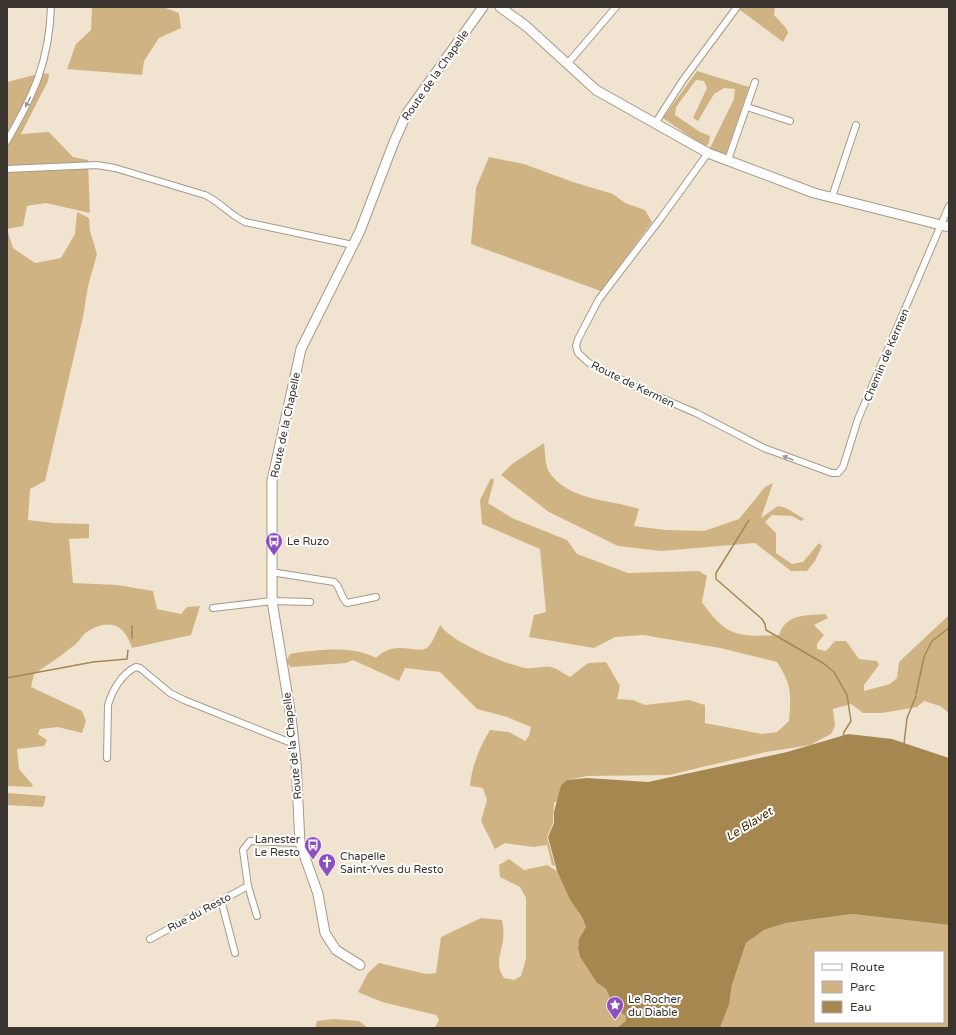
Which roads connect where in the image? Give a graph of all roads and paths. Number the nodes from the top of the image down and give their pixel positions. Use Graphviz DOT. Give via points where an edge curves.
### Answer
graph roads {
  1 [pos="51,7"];
  2 [pos="483,7"];
  3 [pos="500,7"];
  4 [pos="616,7"];
  5 [pos="736,7"];
  6 [pos="568,63"];
  7 [pos="755,82"];
  8 [pos="747,107"];
  9 [pos="790,121"];
  10 [pos="656,122"];
  11 [pos="856,124"];
  12 [pos="7,141"];
  13 [pos="708,153"];
  14 [pos="728,160"];
  15 [pos="7,168"];
  16 [pos="832,197"];
  17 [pos="949,206"];
  18 [pos="946,226"];
  19 [pos="353,245"];
  20 [pos="824,471"];
  21 [pos="271,572"];
  22 [pos="376,597"];
  23 [pos="272,601"];
  24 [pos="310,602"];
  25 [pos="213,608"];
  26 [pos="294,744"];
  27 [pos="107,758"];
  28 [pos="300,843"];
  29 [pos="248,886"];
  30 [pos="221,900"];
  31 [pos="257,916"];
  32 [pos="150,939"];
  33 [pos="235,953"];
  34 [pos="360,965"];
  1 -- 12 [label="street, one-way" via="43,66 32,95"];
  2 -- 19 [label="street, Route de la Chapelle" via="407,113"];
  3 -- 6 [label="street"];
  4 -- 6 [label="street"];
  5 -- 10 [label="street"];
  6 -- 10 [label="street" via="596,90"];
  7 -- 8 [label="street"];
  8 -- 9 [label="street"];
  8 -- 14 [label="street"];
  10 -- 13 [label="street"];
  11 -- 16 [label="street"];
  13 -- 14 [label="street"];
  20 -- 13 [label="street, Route de Kermen, one-way" via="764,448 580,357 576,346 599,299"];
  14 -- 16 [label="street" via="814,193"];
  15 -- 19 [label="street" via="91,165 115,168 205,195 245,222"];
  16 -- 18 [label="street"];
  17 -- 18 [label="street"];
  18 -- 20 [label="street, Chemin de Kermen" via="858,419 843,466 838,474"];
  19 -- 21 [label="street, Route de la Chapelle" via="301,349 272,481"];
  21 -- 22 [label="street" via="334,582 347,603"];
  21 -- 23 [label="street, Route de la Chapelle"];
  23 -- 24 [label="street"];
  23 -- 25 [label="street"];
  23 -- 26 [label="street, Route de la Chapelle"];
  26 -- 27 [label="street" via="184,700 136,667 121,680 110,698"];
  26 -- 28 [label="street, Route de la Chapelle"];
  28 -- 29 [label="street" via="250,841 243,850"];
  28 -- 34 [label="street, Route de la Chapelle" via="318,894 325,933 336,950"];
  29 -- 30 [label="street, Rue du Resto"];
  29 -- 31 [label="street"];
  30 -- 32 [label="street, Rue du Resto"];
  30 -- 33 [label="street"];
}
